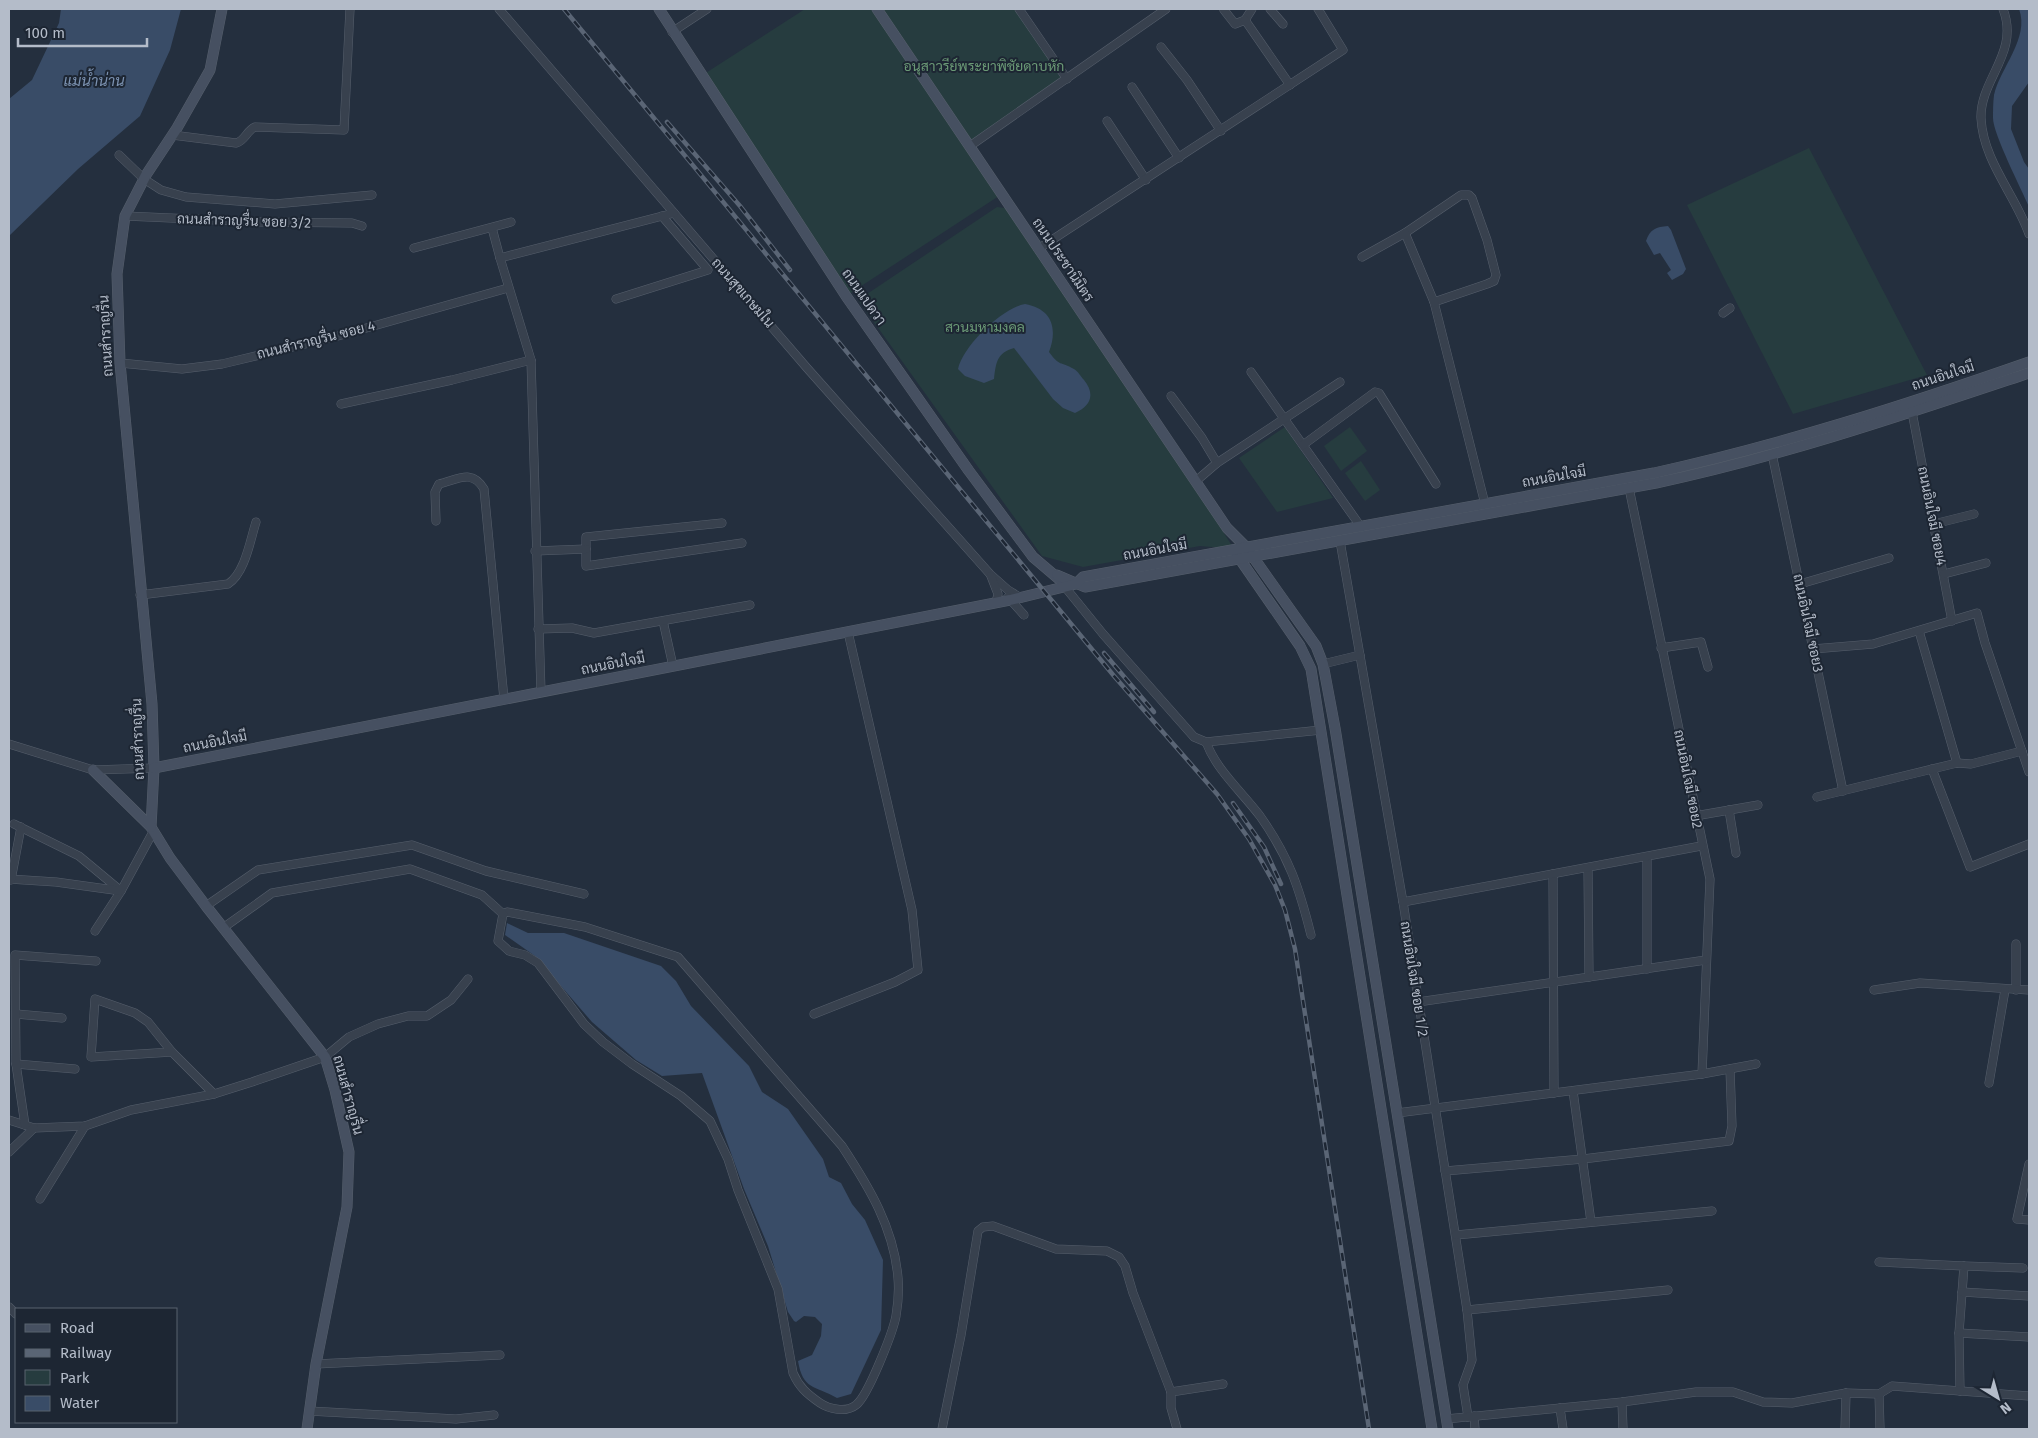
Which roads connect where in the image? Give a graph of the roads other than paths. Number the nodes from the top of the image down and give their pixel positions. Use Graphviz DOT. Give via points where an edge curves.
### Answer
graph roads {
  1 [pos="222,9"];
  2 [pos="350,9"];
  3 [pos="499,9"];
  4 [pos="659,9"];
  5 [pos="707,9"];
  6 [pos="877,9"];
  7 [pos="1019,9"];
  8 [pos="1166,9"];
  9 [pos="1225,9"];
  10 [pos="1251,9"];
  11 [pos="1270,9"];
  12 [pos="1318,9"];
  13 [pos="2002,9"];
  14 [pos="1245,20"];
  15 [pos="1283,24"];
  16 [pos="672,32"];
  17 [pos="1161,47"];
  18 [pos="1066,79"];
  19 [pos="1290,85"];
  20 [pos="1132,88"];
  21 [pos="1107,121"];
  22 [pos="1221,131"];
  23 [pos="172,135"];
  24 [pos="970,146"];
  25 [pos="118,155"];
  26 [pos="1179,158"];
  27 [pos="144,179"];
  28 [pos="1146,180"];
  29 [pos="372,195"];
  30 [pos="674,213"];
  31 [pos="126,216"];
  32 [pos="662,216"];
  33 [pos="512,222"];
  34 [pos="362,226"];
  35 [pos="492,228"];
  36 [pos="1405,233"];
  37 [pos="2029,234"];
  38 [pos="414,248"];
  39 [pos="1038,248"];
  40 [pos="1362,257"];
  41 [pos="500,258"];
  42 [pos="508,288"];
  43 [pos="616,299"];
  44 [pos="1434,302"];
  45 [pos="1730,308"];
  46 [pos="1723,313"];
  47 [pos="531,360"];
  48 [pos="2029,362"];
  49 [pos="120,363"];
  50 [pos="1251,372"];
  51 [pos="2029,373"];
  52 [pos="1340,382"];
  53 [pos="1171,396"];
  54 [pos="341,404"];
  55 [pos="1912,412"];
  56 [pos="1285,420"];
  57 [pos="1303,445"];
  58 [pos="1772,454"];
  59 [pos="1217,464"];
  60 [pos="1196,481"];
  61 [pos="1628,483"];
  62 [pos="1436,484"];
  63 [pos="1486,509"];
  64 [pos="1974,514"];
  65 [pos="436,521"];
  66 [pos="256,522"];
  67 [pos="722,523"];
  68 [pos="1934,524"];
  69 [pos="1227,528"];
  70 [pos="1362,532"];
  71 [pos="1340,541"];
  72 [pos="742,543"];
  73 [pos="1246,547"];
  74 [pos="586,549"];
  75 [pos="1234,550"];
  76 [pos="535,551"];
  77 [pos="1252,557"];
  78 [pos="1889,558"];
  79 [pos="1240,559"];
  80 [pos="1986,563"];
  81 [pos="1054,573"];
  82 [pos="990,574"];
  83 [pos="1944,574"];
  84 [pos="1800,584"];
  85 [pos="1070,585"];
  86 [pos="1051,591"];
  87 [pos="140,595"];
  88 [pos="1021,598"];
  89 [pos="1010,600"];
  90 [pos="996,603"];
  91 [pos="750,605"];
  92 [pos="1024,615"];
  93 [pos="663,621"];
  94 [pos="1952,621"];
  95 [pos="538,629"];
  96 [pos="848,632"];
  97 [pos="1919,632"];
  98 [pos="1661,648"];
  99 [pos="1813,649"];
  100 [pos="1360,655"];
  101 [pos="1323,664"];
  102 [pos="673,666"];
  103 [pos="1708,667"];
  104 [pos="541,692"];
  105 [pos="504,699"];
  106 [pos="1321,730"];
  107 [pos="1206,742"];
  108 [pos="9,744"];
  109 [pos="2022,751"];
  110 [pos="1957,763"];
  111 [pos="154,768"];
  112 [pos="1932,769"];
  113 [pos="93,770"];
  114 [pos="2029,772"];
  115 [pos="1843,791"];
  116 [pos="1817,797"];
  117 [pos="1758,804"];
  118 [pos="1729,810"];
  119 [pos="1695,816"];
  120 [pos="152,830"];
  121 [pos="2029,844"];
  122 [pos="1701,846"];
  123 [pos="1736,853"];
  124 [pos="1647,857"];
  125 [pos="1588,868"];
  126 [pos="1553,874"];
  127 [pos="10,880"];
  128 [pos="121,892"];
  129 [pos="584,894"];
  130 [pos="1403,902"];
  131 [pos="206,906"];
  132 [pos="503,914"];
  133 [pos="223,928"];
  134 [pos="95,930"];
  135 [pos="1311,935"];
  136 [pos="2016,944"];
  137 [pos="1706,960"];
  138 [pos="96,962"];
  139 [pos="1647,969"];
  140 [pos="1590,977"];
  141 [pos="468,979"];
  142 [pos="1553,982"];
  143 [pos="1874,990"];
  144 [pos="2005,990"];
  145 [pos="2016,990"];
  146 [pos="2029,990"];
  147 [pos="1418,1002"];
  148 [pos="16,1014"];
  149 [pos="814,1014"];
  150 [pos="62,1018"];
  151 [pos="172,1052"];
  152 [pos="325,1057"];
  153 [pos="16,1064"];
  154 [pos="1756,1064"];
  155 [pos="75,1069"];
  156 [pos="1730,1069"];
  157 [pos="1702,1074"];
  158 [pos="1989,1083"];
  159 [pos="1573,1092"];
  160 [pos="1554,1093"];
  161 [pos="214,1094"];
  162 [pos="1434,1108"];
  163 [pos="1397,1113"];
  164 [pos="9,1120"];
  165 [pos="25,1125"];
  166 [pos="85,1126"];
  167 [pos="34,1128"];
  168 [pos="9,1152"];
  169 [pos="1582,1159"];
  170 [pos="2029,1164"];
  171 [pos="1445,1171"];
  172 [pos="40,1199"];
  173 [pos="1712,1211"];
  174 [pos="2029,1220"];
  175 [pos="1591,1222"];
  176 [pos="1456,1236"];
  177 [pos="1879,1262"];
  178 [pos="1964,1266"];
  179 [pos="2023,1268"];
  180 [pos="1668,1290"];
  181 [pos="1962,1292"];
  182 [pos="2029,1296"];
  183 [pos="1468,1310"];
  184 [pos="1430,1320"];
  185 [pos="1415,1322"];
  186 [pos="1959,1333"];
  187 [pos="2029,1337"];
  188 [pos="500,1355"];
  189 [pos="316,1364"];
  190 [pos="1223,1384"];
  191 [pos="1960,1391"];
  192 [pos="1171,1392"];
  193 [pos="1846,1393"];
  194 [pos="1879,1394"];
  195 [pos="2029,1396"];
  196 [pos="1622,1402"];
  197 [pos="1560,1408"];
  198 [pos="309,1411"];
  199 [pos="494,1415"];
  200 [pos="1471,1416"];
  201 [pos="1447,1424"];
  202 [pos="306,1429"];
  203 [pos="942,1429"];
  204 [pos="1178,1429"];
  205 [pos="1432,1429"];
  206 [pos="1475,1429"];
  207 [pos="1563,1429"];
  208 [pos="1623,1429"];
  209 [pos="1845,1429"];
  210 [pos="1880,1429"];
  1 -- 23 [label="main road, ถนนสำราญรื่น" via="210,70"];
  2 -- 23 [label="street" via="344,130 255,127 236,143"];
  3 -- 30 [label="street, ถนนสุขเกษมใน"];
  4 -- 16 [label="main road, ถนนแปดวา"];
  5 -- 16 [label="street"];
  6 -- 24 [label="main road, ถนนประชานิมิตร"];
  7 -- 18 [label="street"];
  8 -- 18 [label="street"];
  9 -- 14 [label="street" via="1235,24"];
  10 -- 14 [label="street"];
  11 -- 15 [label="street"];
  12 -- 19 [label="street" via="1342,50"];
  13 -- 37 [label="street" via="2008,34 1984,102 1982,128 1997,169"];
  14 -- 19 [label="street"];
  16 -- 81 [label="main road, ถนนแปดวา" via="846,296 963,463 1033,557"];
  17 -- 22 [label="street" via="1188,80"];
  18 -- 24 [label="street"];
  19 -- 22 [label="street"];
  20 -- 26 [label="street"];
  21 -- 28 [label="street"];
  22 -- 26 [label="street"];
  23 -- 27 [label="main road, ถนนสำราญรื่น"];
  24 -- 39 [label="main road, ถนนประชานิมิตร"];
  25 -- 27 [label="street"];
  26 -- 28 [label="street"];
  27 -- 29 [label="street" via="161,190 186,197 275,204"];
  27 -- 31 [label="main road, ถนนสำราญรื่น"];
  28 -- 39 [label="street"];
  30 -- 32 [label="street"];
  30 -- 82 [label="street, ถนนสุขเกษมใน"];
  31 -- 34 [label="street, ถนนสำราญรื่น ซอย 3/2" via="352,223"];
  31 -- 49 [label="main road, ถนนสำราญรื่น" via="117,274"];
  32 -- 41 [label="street"];
  32 -- 43 [label="street" via="708,270"];
  33 -- 35 [label="street"];
  35 -- 38 [label="street"];
  35 -- 41 [label="street"];
  36 -- 40 [label="street"];
  36 -- 44 [label="street"];
  36 -- 44 [label="street" via="1461,196 1472,198 1496,276 1487,284"];
  39 -- 60 [label="main road, ถนนประชานิมิตร"];
  41 -- 42 [label="street"];
  42 -- 47 [label="street"];
  42 -- 49 [label="street, ถนนสำราญรื่น ซอย 4" via="338,336 222,364 182,369"];
  44 -- 63 [label="street"];
  45 -- 46 [label="street"];
  47 -- 54 [label="street"];
  47 -- 76 [label="street"];
  48 -- 61 [label="main road, ถนนอินใจมี" via="1890,408"];
  49 -- 87 [label="main road, ถนนสำราญรื่น"];
  50 -- 56 [label="street"];
  51 -- 55 [label="main road, ถนนอินใจมี"];
  52 -- 56 [label="street"];
  53 -- 59 [label="street"];
  55 -- 58 [label="main road, ถนนอินใจมี"];
  55 -- 68 [label="street, ถนนอินใจมี ซอย4"];
  56 -- 57 [label="street"];
  56 -- 59 [label="street"];
  57 -- 62 [label="street" via="1375,392 1379,393"];
  57 -- 70 [label="street"];
  58 -- 61 [label="main road, ถนนอินใจมี" via="1717,470"];
  58 -- 84 [label="street, ถนนอินใจมี ซอย3"];
  59 -- 60 [label="street"];
  60 -- 69 [label="main road, ถนนประชานิมิตร"];
  61 -- 63 [label="main road, ถนนอินใจมี"];
  61 -- 98 [label="street, ถนนอินใจมี ซอย2"];
  63 -- 70 [label="main road, ถนนอินใจมี"];
  64 -- 68 [label="street"];
  65 -- 105 [label="street" via="435,492 439,484 470,476 479,480 484,489"];
  66 -- 87 [label="street" via="240,570 228,584"];
  67 -- 74 [label="street" via="586,537"];
  68 -- 83 [label="street, ถนนอินใจมี ซอย4"];
  69 -- 73 [label="main road, ถนนประชานิมิตร"];
  69 -- 75 [label="main road, ถนนประชานิมิตร"];
  70 -- 71 [label="main road, ถนนอินใจมี"];
  70 -- 73 [label="main road, ถนนอินใจมี"];
  71 -- 77 [label="main road, ถนนอินใจมี"];
  71 -- 100 [label="street, ถนนอินใจมี ซอย 1/2"];
  72 -- 74 [label="street" via="586,566"];
  73 -- 75 [label="main road, ถนนอินใจมี"];
  73 -- 77 [label="main road, ถนนประชานิมิตร"];
  74 -- 76 [label="street"];
  75 -- 79 [label="main road, ถนนประชานิมิตร"];
  75 -- 85 [label="main road, ถนนอินใจมี" via="1083,576"];
  76 -- 95 [label="street"];
  77 -- 79 [label="main road, ถนนอินใจมี"];
  77 -- 101 [label="main road, ถนนประชานิมิตร" via="1316,646"];
  78 -- 84 [label="street"];
  79 -- 85 [label="main road, ถนนอินใจมี" via="1085,587"];
  79 -- 106 [label="main road, ถนนประชานิมิตร" via="1308,661"];
  80 -- 83 [label="street"];
  81 -- 85 [label="main road, ถนนแปดวา"];
  81 -- 86 [label="main road"];
  82 -- 88 [label="street, ถนนสุขเกษมใน"];
  82 -- 89 [label="street, ถนนสุขเกษมใน"];
  82 -- 90 [label="street, ถนนสุขเกษมใน" via="998,594"];
  83 -- 94 [label="street, ถนนอินใจมี ซอย4"];
  84 -- 99 [label="street, ถนนอินใจมี ซอย3"];
  85 -- 86 [label="main road, ถนนอินใจมี"];
  85 -- 107 [label="street" via="1176,719 1194,737"];
  86 -- 88 [label="main road, ถนนอินใจมี"];
  87 -- 111 [label="main road, ถนนสำราญรื่น" via="152,704"];
  88 -- 89 [label="main road, ถนนอินใจมี"];
  89 -- 90 [label="main road, ถนนอินใจมี"];
  89 -- 92 [label="street, ถนนสุขเกษมใน"];
  90 -- 96 [label="main road, ถนนอินใจมี"];
  91 -- 93 [label="street"];
  93 -- 95 [label="street" via="594,633 572,628"];
  93 -- 102 [label="street"];
  94 -- 97 [label="street"];
  94 -- 109 [label="street" via="1977,613"];
  95 -- 104 [label="street"];
  96 -- 102 [label="main road, ถนนอินใจมี"];
  96 -- 149 [label="street" via="912,910 918,970"];
  97 -- 99 [label="street" via="1873,644"];
  97 -- 110 [label="street"];
  98 -- 103 [label="street" via="1701,642"];
  98 -- 119 [label="street, ถนนอินใจมี ซอย2"];
  99 -- 115 [label="street, ถนนอินใจมี ซอย3"];
  100 -- 101 [label="street"];
  100 -- 130 [label="street, ถนนอินใจมี ซอย 1/2"];
  101 -- 163 [label="main road, ถนนประชานิมิตร"];
  102 -- 104 [label="main road, ถนนอินใจมี"];
  104 -- 105 [label="main road, ถนนอินใจมี"];
  105 -- 111 [label="main road, ถนนอินใจมี"];
  106 -- 107 [label="street"];
  106 -- 185 [label="main road, ถนนประชานิมิตร"];
  107 -- 135 [label="street" via="1212,757 1259,816 1287,858"];
  108 -- 113 [label="street"];
  109 -- 110 [label="street" via="1971,764"];
  109 -- 114 [label="street"];
  110 -- 112 [label="street"];
  111 -- 113 [label="street"];
  111 -- 120 [label="main road, ถนนสำราญรื่น"];
  112 -- 115 [label="street"];
  112 -- 121 [label="street" via="1970,867"];
  113 -- 120 [label="main road"];
  115 -- 116 [label="street"];
  117 -- 118 [label="street"];
  118 -- 119 [label="street"];
  118 -- 123 [label="street"];
  119 -- 122 [label="street, ถนนอินใจมี ซอย2"];
  120 -- 128 [label="street"];
  120 -- 131 [label="main road, ถนนสำราญรื่น"];
  122 -- 124 [label="street"];
  122 -- 137 [label="street, ถนนอินใจมี ซอย2" via="1710,879"];
  124 -- 125 [label="street"];
  124 -- 139 [label="street"];
  125 -- 126 [label="street"];
  125 -- 140 [label="street"];
  126 -- 130 [label="street"];
  126 -- 142 [label="street"];
  127 -- 128 [label="street" via="56,882"];
  127 -- 128 [label="street" via="17,826 79,856"];
  128 -- 134 [label="street"];
  129 -- 131 [label="street" via="486,871 412,845 258,870"];
  130 -- 147 [label="street, ถนนอินใจมี ซอย 1/2"];
  131 -- 133 [label="main road, ถนนสำราญรื่น"];
  132 -- 132 [label="street" via="514,913 585,927 678,957 842,1146 884,1218 898,1278 896,1315 890,1337 866,1391 856,1405 843,1410 824,1406 798,1384 793,1373 778,1289 710,1120 603,1042 584,1024 538,963 510,951 498,941"];
  132 -- 133 [label="street" via="482,895 410,870 272,893"];
  133 -- 152 [label="main road, ถนนสำราญรื่น"];
  136 -- 145 [label="street"];
  137 -- 139 [label="street"];
  137 -- 157 [label="street, ถนนอินใจมี ซอย2"];
  138 -- 148 [label="street" via="15,956"];
  139 -- 140 [label="street"];
  140 -- 142 [label="street"];
  141 -- 152 [label="street" via="442,1008 427,1016 408,1016 378,1024 349,1037"];
  142 -- 147 [label="street"];
  142 -- 160 [label="street"];
  143 -- 144 [label="street" via="1920,983"];
  144 -- 145 [label="street"];
  144 -- 158 [label="street"];
  145 -- 146 [label="street"];
  147 -- 162 [label="street, ถนนอินใจมี ซอย 1/2"];
  148 -- 150 [label="street"];
  148 -- 153 [label="street"];
  151 -- 151 [label="street" via="91,1057 95,999 135,1013 148,1022"];
  151 -- 161 [label="street"];
  152 -- 161 [label="street"];
  152 -- 189 [label="main road, ถนนสำราญรื่น" via="349,1152 347,1207"];
  153 -- 155 [label="street"];
  153 -- 165 [label="street"];
  154 -- 156 [label="street"];
  156 -- 157 [label="street"];
  156 -- 169 [label="street" via="1732,1126 1729,1141"];
  157 -- 159 [label="street"];
  159 -- 160 [label="street"];
  159 -- 169 [label="street"];
  160 -- 162 [label="street"];
  161 -- 166 [label="street" via="131,1110"];
  162 -- 163 [label="street"];
  162 -- 171 [label="street, ถนนอินใจมี ซอย 1/2"];
  163 -- 184 [label="main road, ถนนประชานิมิตร"];
  164 -- 165 [label="street"];
  165 -- 167 [label="street"];
  166 -- 167 [label="street"];
  166 -- 172 [label="street"];
  167 -- 168 [label="street"];
  169 -- 171 [label="street"];
  169 -- 175 [label="street"];
  170 -- 174 [label="street" via="2017,1219"];
  171 -- 176 [label="street, ถนนอินใจมี ซอย 1/2"];
  173 -- 175 [label="street"];
  175 -- 176 [label="street"];
  176 -- 183 [label="street, ถนนอินใจมี ซอย 1/2"];
  177 -- 178 [label="street"];
  178 -- 179 [label="street"];
  178 -- 181 [label="street"];
  180 -- 183 [label="street"];
  181 -- 182 [label="street"];
  181 -- 186 [label="street"];
  183 -- 200 [label="street, ถนนอินใจมี ซอย 1/2" via="1472,1360 1463,1385"];
  184 -- 185 [label="main road"];
  184 -- 201 [label="main road, ถนนประชานิมิตร"];
  185 -- 205 [label="main road, ถนนประชานิมิตร"];
  186 -- 187 [label="street"];
  186 -- 191 [label="street"];
  188 -- 189 [label="street"];
  189 -- 198 [label="main road, ถนนสำราญรื่น"];
  190 -- 192 [label="street"];
  191 -- 194 [label="street" via="1892,1386"];
  191 -- 195 [label="street"];
  192 -- 203 [label="street" via="1119,1257 1107,1251 1056,1249 994,1226 984,1227 978,1231"];
  192 -- 204 [label="street" via="1171,1408"];
  193 -- 194 [label="street"];
  193 -- 196 [label="street" via="1792,1403 1763,1402 1733,1392 1696,1392"];
  193 -- 209 [label="street"];
  194 -- 210 [label="street"];
  196 -- 197 [label="street"];
  196 -- 208 [label="street"];
  197 -- 200 [label="street"];
  197 -- 207 [label="street"];
  198 -- 199 [label="street" via="456,1418"];
  198 -- 202 [label="main road, ถนนสำราญรื่น"];
  200 -- 201 [label="street"];
  200 -- 206 [label="street, ถนนอินใจมี ซอย 1/2"];
}
